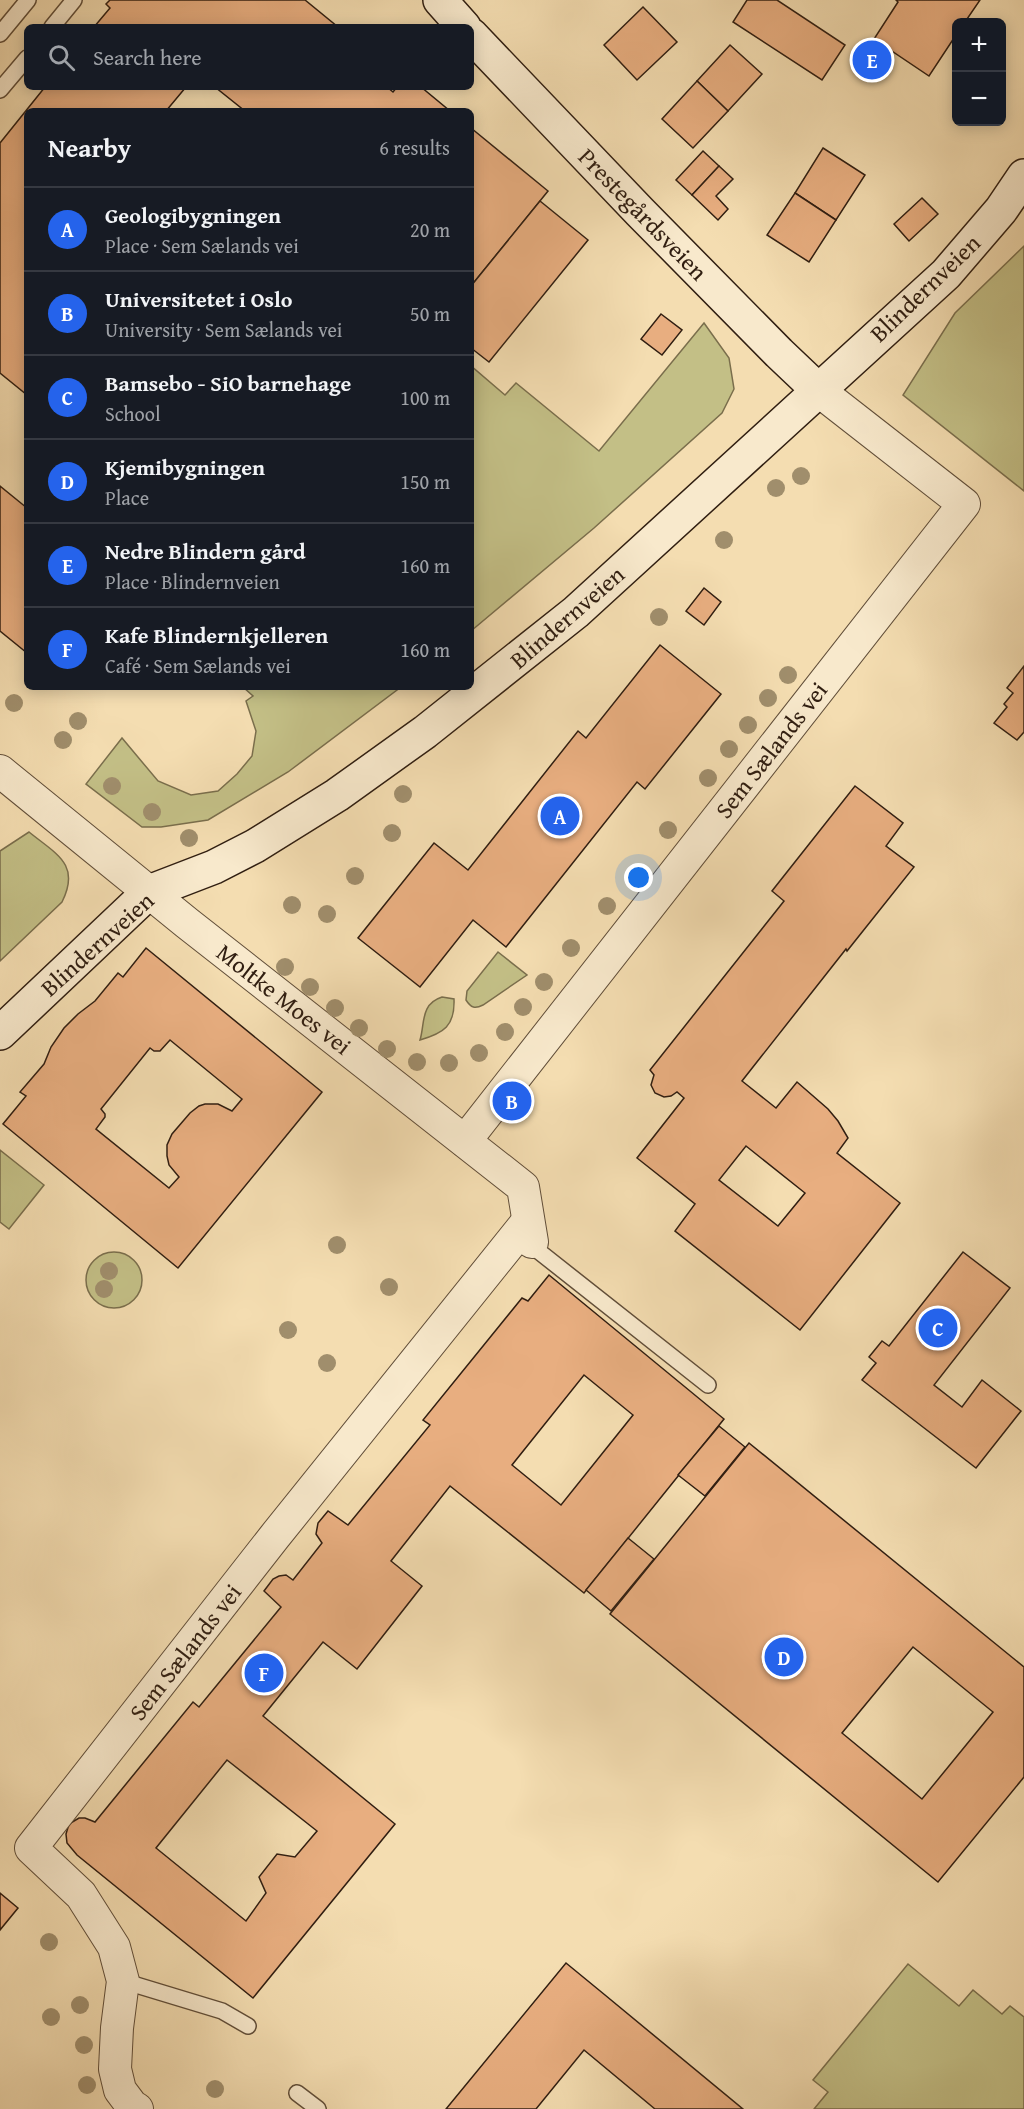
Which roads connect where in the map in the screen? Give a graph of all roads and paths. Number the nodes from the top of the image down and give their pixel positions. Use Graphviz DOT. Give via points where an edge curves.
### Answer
graph roads {
  1 [pos="28,0"];
  2 [pos="74,0"];
  3 [pos="440,0"];
  4 [pos="54,24"];
  5 [pos="461,24"];
  6 [pos="0,34"];
  7 [pos="474,38"];
  8 [pos="24,61"];
  9 [pos="0,90"];
  10 [pos="1024,176"];
  11 [pos="818,390"];
  12 [pos="0,771"];
  13 [pos="149,892"];
  14 [pos="0,1033"];
  15 [pos="465,1141"];
  16 [pos="530,1234"];
  17 [pos="708,1385"];
  18 [pos="123,1981"];
  19 [pos="248,2026"];
  20 [pos="297,2093"];
  21 [pos="137,2109"];
  22 [pos="318,2109"];
  1 -- 6 [label="lane"];
  2 -- 4 [label="lane"];
  3 -- 5 [label="street"];
  7 -- 11 [label="street, Prestegårdsveien"];
  8 -- 9 [label="lane"];
  10 -- 11 [label="street, Blindernveien" via="1001,210 946,274"];
  11 -- 13 [label="street, Blindernveien" via="576,612 425,732 337,795 255,846"];
  11 -- 15 [label="street, Sem Sælands vei" via="964,504"];
  12 -- 13 [label="street, Moltke Moes vei"];
  13 -- 14 [label="street, Blindernveien"];
  13 -- 15 [label="street, Moltke Moes vei"];
  15 -- 16 [label="street, Moltke Moes vei" via="523,1187"];
  16 -- 17 [label="lane"];
  16 -- 18 [label="street, Sem Sælands vei" via="268,1546 31,1848 81,1895 114,1947"];
  18 -- 19 [label="lane" via="222,2011"];
  18 -- 21 [label="street, Sem Sælands vei" via="115,2069 120,2090"];
  20 -- 22 [label="lane"];
}
